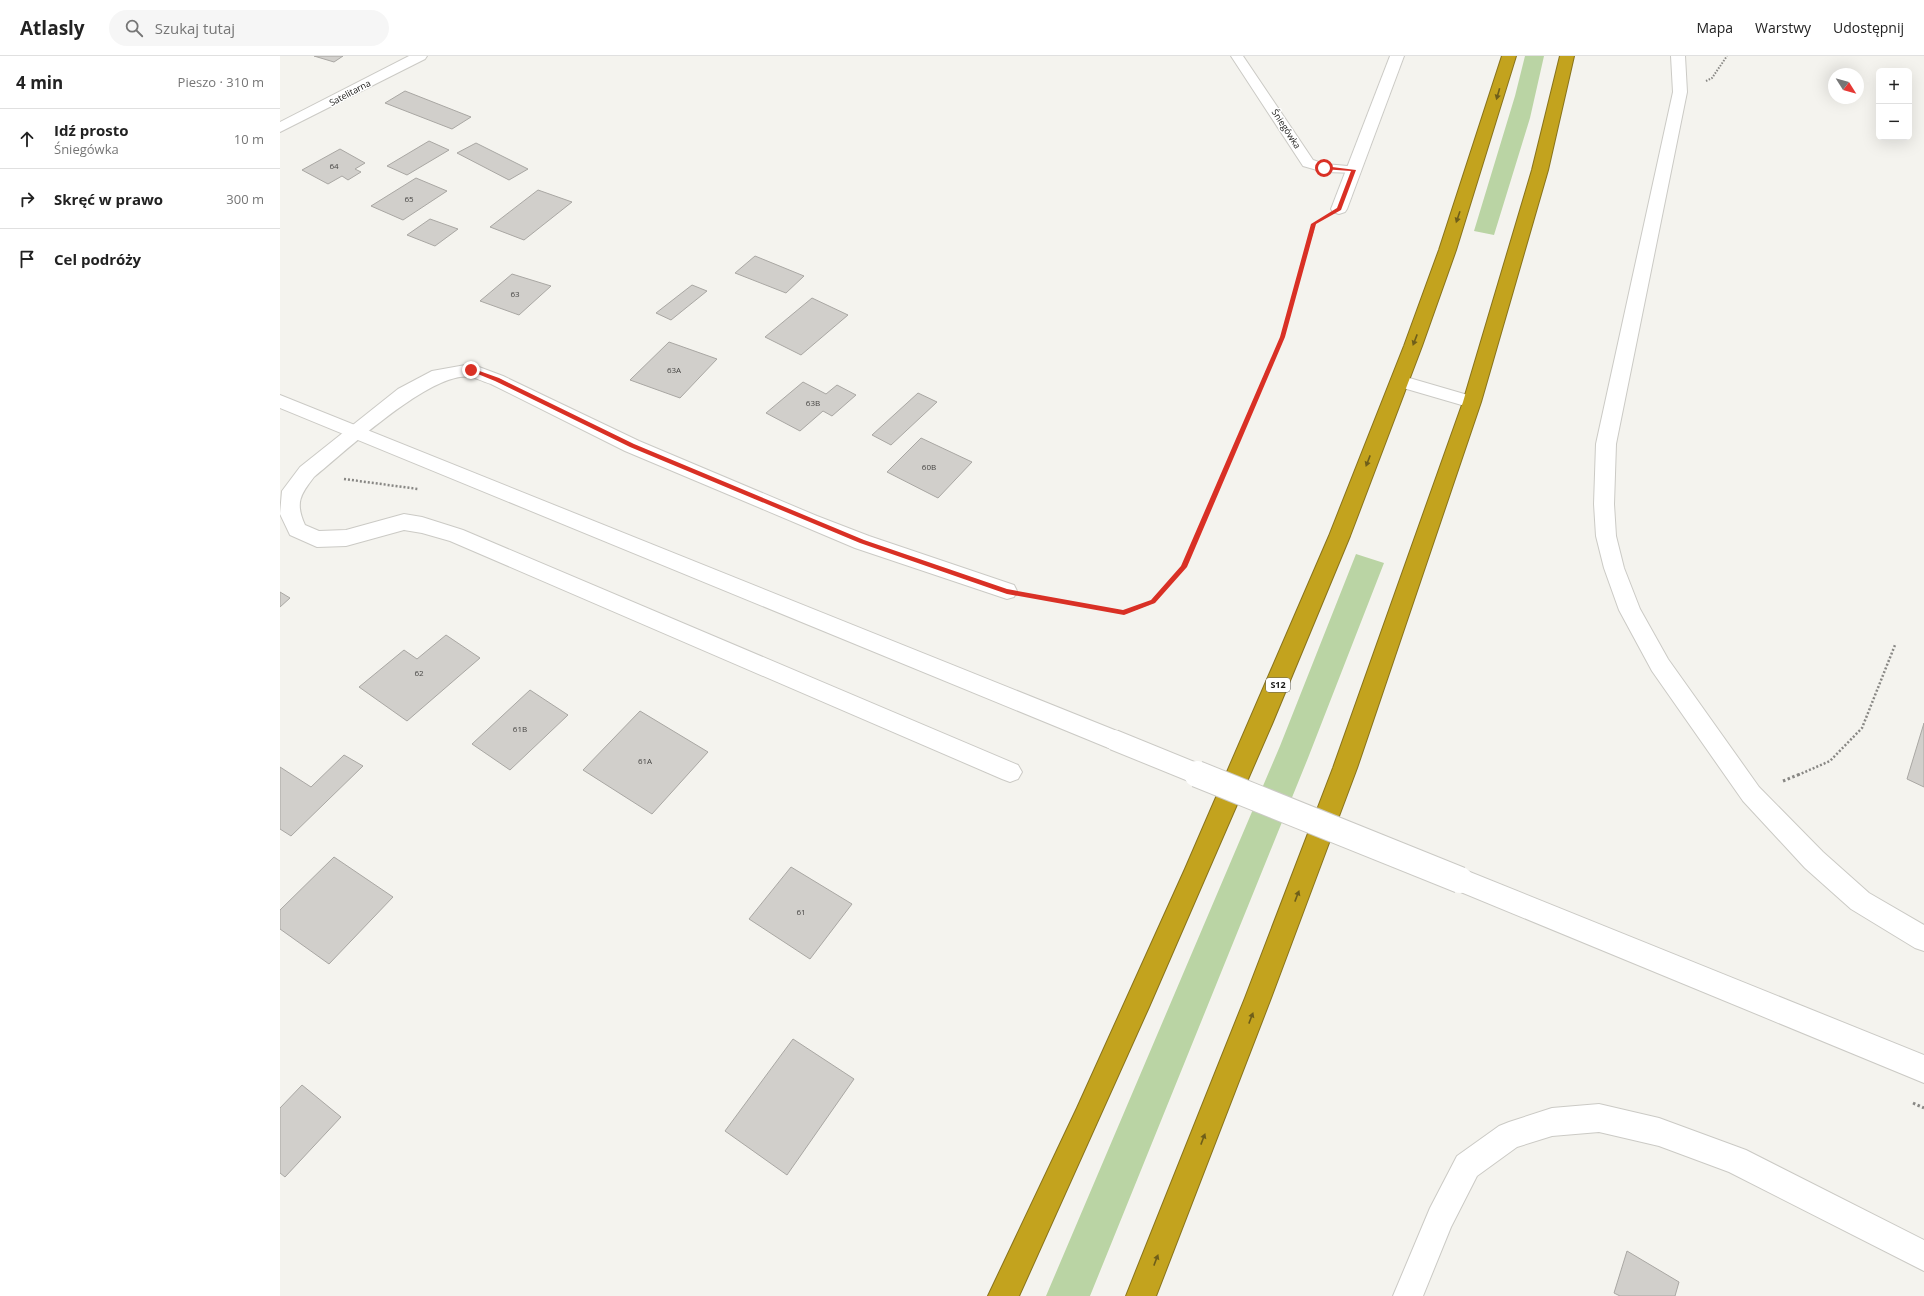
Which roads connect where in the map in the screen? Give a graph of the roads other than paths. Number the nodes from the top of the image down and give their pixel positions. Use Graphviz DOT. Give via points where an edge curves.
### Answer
graph roads {
  1 [pos="420,56"];
  2 [pos="1237,56"];
  3 [pos="1397,56"];
  4 [pos="1509,56"];
  5 [pos="1567,56"];
  6 [pos="1678,56"];
  7 [pos="280,128"];
  8 [pos="1354,170"];
  9 [pos="1339,209"];
  10 [pos="1399,381"];
  11 [pos="280,401"];
  12 [pos="1472,402"];
  13 [pos="356,432"];
  14 [pos="284,513"];
  15 [pos="1007,591"];
  16 [pos="1010,772"];
  17 [pos="1924,939"];
  18 [pos="1924,1069"];
  19 [pos="1924,1256"];
  20 [pos="1003,1296"];
  21 [pos="1141,1296"];
  22 [pos="1408,1296"];
  1 -- 7 [label="street, Satelitarna"];
  2 -- 8 [label="lane, Śniegówka" via="1308,163 1324,168"];
  3 -- 8 [label="street"];
  4 -- 10 [label="highway, S12, one-way" via="1479,154"];
  5 -- 12 [label="highway" via="1540,170"];
  6 -- 17 [label="street" via="1680,92 1606,444 1606,536 1614,568 1630,610 1656,658 1751,794 1814,860 1860,901"];
  8 -- 9 [label="street"];
  10 -- 12 [label="lane"];
  10 -- 20 [label="highway, S12, one-way" via="1295,645 1160,952"];
  11 -- 13 [label="street"];
  21 -- 12 [label="highway, one-way" via="1346,768"];
  13 -- 14 [label="street" via="307,472 292,491"];
  13 -- 15 [label="street" via="404,394 438,376 471,370 497,380 632,446 810,521 862,542"];
  13 -- 18 [label="street, bridge"];
  14 -- 16 [label="street" via="297,530 317,539 346,538 404,522 456,535"];
  19 -- 22 [label="street" via="1736,1160 1659,1132 1599,1118 1552,1122 1509,1136 1467,1166 1440,1218"];
}
